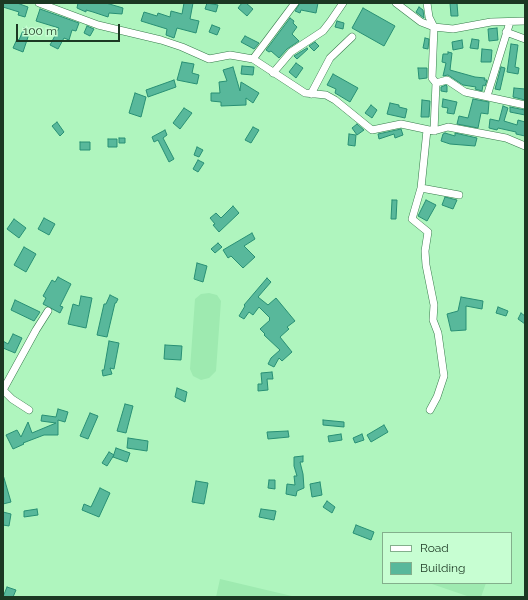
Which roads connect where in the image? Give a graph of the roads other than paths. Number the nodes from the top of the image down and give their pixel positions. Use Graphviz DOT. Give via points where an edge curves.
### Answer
graph roads {
  1 [pos="39,3"];
  2 [pos="295,3"];
  3 [pos="342,3"];
  4 [pos="396,3"];
  5 [pos="427,3"];
  6 [pos="525,21"];
  7 [pos="510,22"];
  8 [pos="434,26"];
  9 [pos="506,32"];
  10 [pos="352,37"];
  11 [pos="525,39"];
  12 [pos="253,59"];
  13 [pos="273,73"];
  14 [pos="436,83"];
  15 [pos="311,94"];
  16 [pos="487,96"];
  17 [pos="525,105"];
  18 [pos="430,130"];
  19 [pos="525,146"];
  20 [pos="421,188"];
  21 [pos="459,195"];
  22 [pos="48,311"];
  23 [pos="29,410"];
  24 [pos="430,410"];
  1 -- 12 [label="street" via="98,25 182,47 209,59 230,55"];
  2 -- 12 [label="street"];
  3 -- 13 [label="street" via="323,31 292,52"];
  4 -- 8 [label="street" via="421,22"];
  5 -- 8 [label="street" via="429,18"];
  6 -- 7 [label="street"];
  7 -- 8 [label="street" via="491,22 454,29"];
  7 -- 9 [label="street"];
  8 -- 14 [label="street" via="432,78"];
  9 -- 11 [label="street"];
  9 -- 16 [label="street"];
  10 -- 15 [label="street" via="330,58"];
  12 -- 13 [label="street"];
  13 -- 15 [label="street" via="305,93"];
  14 -- 16 [label="street" via="447,80 464,92"];
  14 -- 18 [label="street"];
  15 -- 18 [label="street" via="326,95 335,100 372,130 401,124"];
  16 -- 17 [label="street"];
  18 -- 19 [label="street" via="448,127 506,138"];
  18 -- 20 [label="street"];
  20 -- 21 [label="street"];
  20 -- 24 [label="street" via="412,219 428,232 426,265 444,376"];
  22 -- 23 [label="street" via="3,390"];
}
